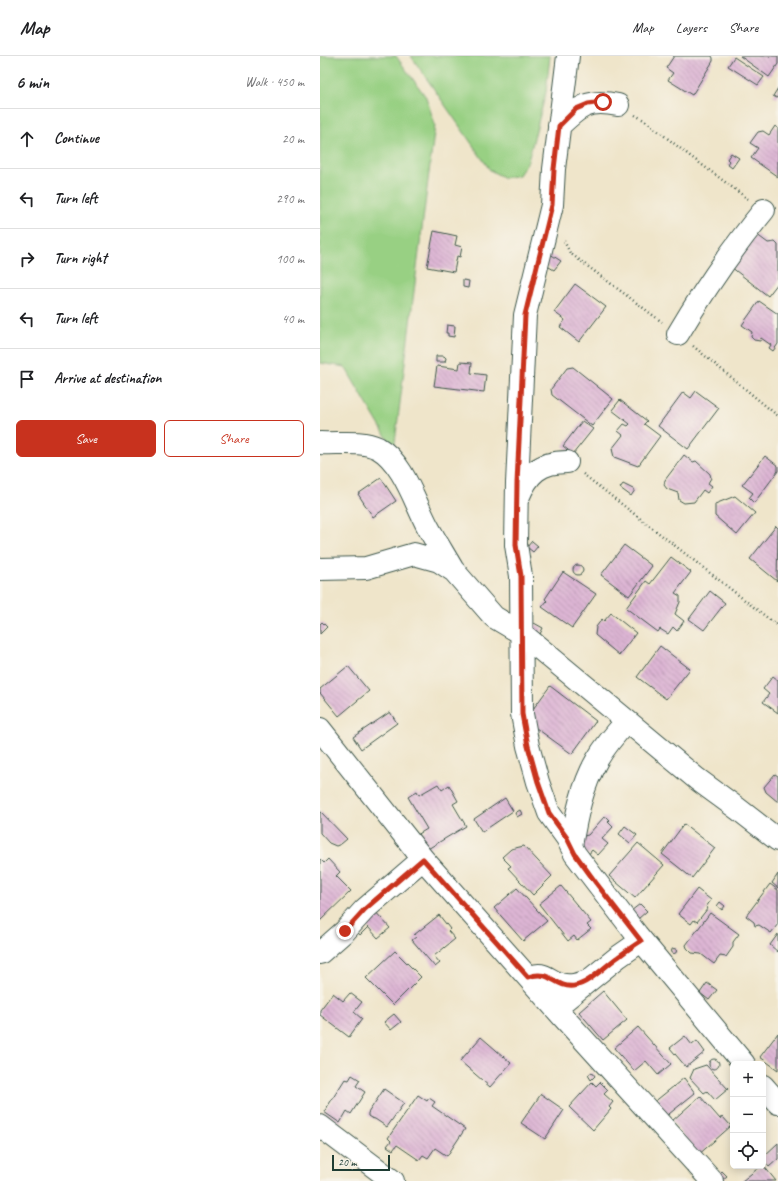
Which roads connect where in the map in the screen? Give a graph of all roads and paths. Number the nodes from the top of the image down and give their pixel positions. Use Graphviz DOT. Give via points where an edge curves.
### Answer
graph roads {
  1 [pos="568,56"];
  2 [pos="618,106"];
  3 [pos="559,126"];
  4 [pos="764,210"];
  5 [pos="563,239"];
  6 [pos="678,334"];
  7 [pos="778,416"];
  8 [pos="320,443"];
  9 [pos="568,462"];
  10 [pos="517,501"];
  11 [pos="320,569"];
  12 [pos="454,571"];
  13 [pos="778,626"];
  14 [pos="520,633"];
  15 [pos="627,721"];
  16 [pos="320,729"];
  17 [pos="778,840"];
  18 [pos="571,846"];
  19 [pos="423,859"];
  20 [pos="641,941"];
  21 [pos="320,953"];
  22 [pos="528,977"];
  23 [pos="588,981"];
  24 [pos="555,1008"];
  25 [pos="741,1061"];
  26 [pos="766,1089"];
  27 [pos="778,1103"];
  28 [pos="320,1126"];
  29 [pos="393,1181"];
  30 [pos="712,1181"];
  1 -- 3 [label="street"];
  2 -- 3 [label="street" via="603,102 588,104 576,109"];
  2 -- 4 [label="path" via="644,120"];
  3 -- 10 [label="street" via="552,205 525,315"];
  4 -- 6 [label="street" via="735,246"];
  5 -- 6 [label="path" via="570,253"];
  6 -- 7 [label="path"];
  8 -- 12 [label="street" via="355,443 377,448 390,458 406,480 428,527"];
  9 -- 10 [label="street" via="555,462 543,466 530,476"];
  9 -- 13 [label="path"];
  10 -- 14 [label="street" via="516,545 521,576"];
  11 -- 12 [label="street" via="366,568 414,554 439,561"];
  12 -- 14 [label="street" via="494,617"];
  14 -- 15 [label="street"];
  14 -- 18 [label="street" via="522,714 528,746 549,813"];
  15 -- 17 [label="street" via="697,779"];
  15 -- 18 [label="street" via="596,760 583,792"];
  16 -- 19 [label="street"];
  18 -- 20 [label="street"];
  19 -- 21 [label="street" via="365,909"];
  19 -- 22 [label="street"];
  20 -- 23 [label="street"];
  20 -- 25 [label="street"];
  22 -- 23 [label="street" via="535,974 545,975 560,984 575,986"];
  22 -- 24 [label="street"];
  23 -- 24 [label="street"];
  24 -- 30 [label="street"];
  26 -- 27 [label="street"];
  28 -- 29 [label="street"];
}
